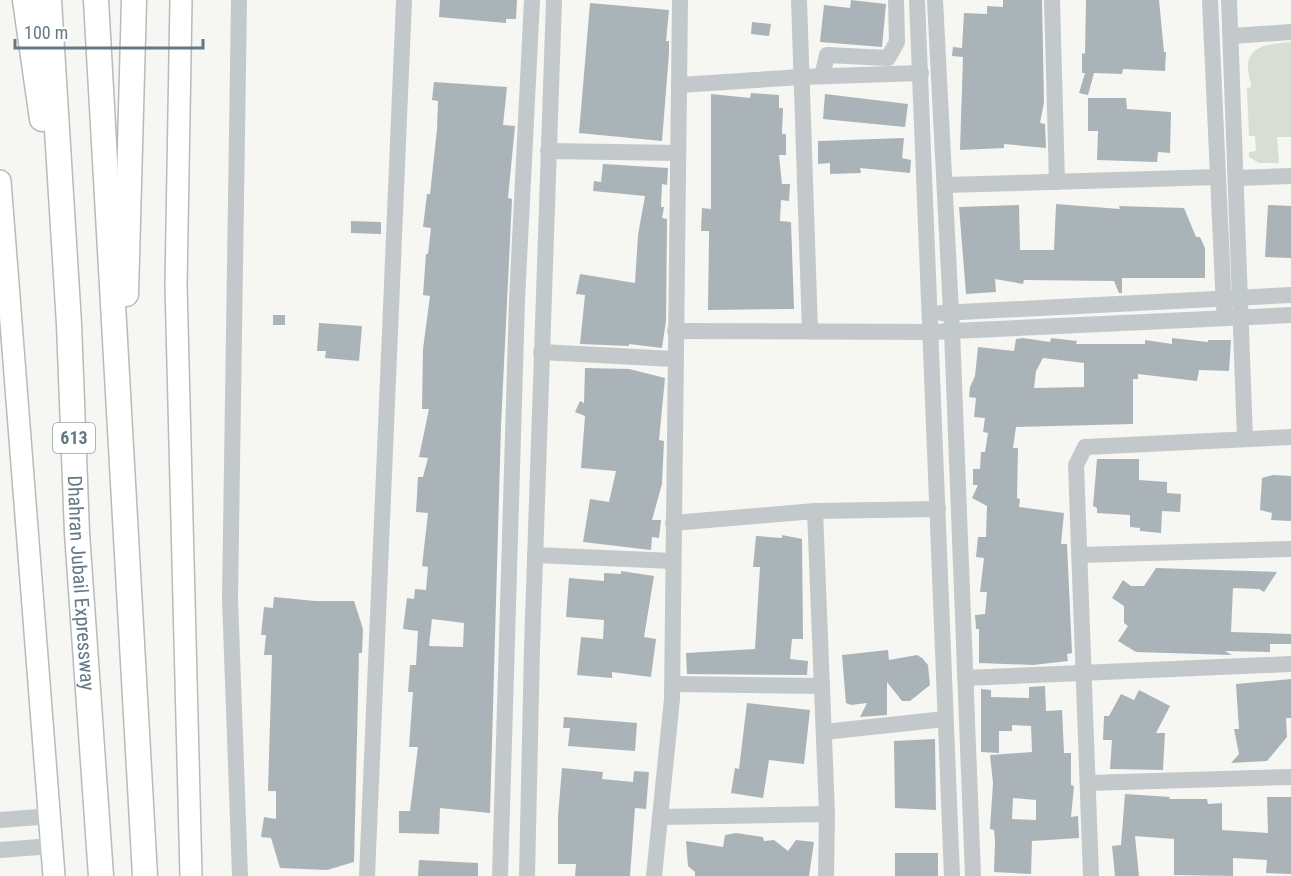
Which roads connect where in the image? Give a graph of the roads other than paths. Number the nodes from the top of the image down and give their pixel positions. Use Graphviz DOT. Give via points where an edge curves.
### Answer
graph roads {
  1 [pos="25,0"];
  2 [pos="49,0"];
  3 [pos="96,0"];
  4 [pos="134,0"];
  5 [pos="181,0"];
  6 [pos="239,0"];
  7 [pos="404,0"];
  8 [pos="532,0"];
  9 [pos="554,0"];
  10 [pos="680,0"];
  11 [pos="799,0"];
  12 [pos="896,0"];
  13 [pos="917,0"];
  14 [pos="935,0"];
  15 [pos="1052,0"];
  16 [pos="1210,0"];
  17 [pos="1229,0"];
  18 [pos="1291,32"];
  19 [pos="1231,36"];
  20 [pos="921,73"];
  21 [pos="822,76"];
  22 [pos="801,77"];
  23 [pos="679,85"];
  24 [pos="548,151"];
  25 [pos="678,153"];
  26 [pos="1291,176"];
  27 [pos="1218,177"];
  28 [pos="1236,178"];
  29 [pos="0,181"];
  30 [pos="1057,182"];
  31 [pos="946,186"];
  32 [pos="3,248"];
  33 [pos="1291,296"];
  34 [pos="1224,298"];
  35 [pos="1242,298"];
  36 [pos="952,312"];
  37 [pos="931,313"];
  38 [pos="1291,315"];
  39 [pos="1242,317"];
  40 [pos="1224,318"];
  41 [pos="69,324"];
  42 [pos="675,331"];
  43 [pos="810,331"];
  44 [pos="952,331"];
  45 [pos="932,332"];
  46 [pos="541,352"];
  47 [pos="674,358"];
  48 [pos="1291,437"];
  49 [pos="1245,439"];
  50 [pos="120,455"];
  51 [pos="938,509"];
  52 [pos="815,511"];
  53 [pos="674,523"];
  54 [pos="1291,549"];
  55 [pos="535,555"];
  56 [pos="1079,555"];
  57 [pos="673,561"];
  58 [pos="1291,664"];
  59 [pos="1084,674"];
  60 [pos="965,678"];
  61 [pos="673,684"];
  62 [pos="822,686"];
  63 [pos="945,719"];
  64 [pos="824,732"];
  65 [pos="1291,777"];
  66 [pos="1088,783"];
  67 [pos="97,809"];
  68 [pos="827,814"];
  69 [pos="51,816"];
  70 [pos="660,817"];
  71 [pos="0,820"];
  72 [pos="52,846"];
  73 [pos="0,850"];
  74 [pos="54,876"];
  75 [pos="95,876"];
  76 [pos="101,876"];
  77 [pos="145,876"];
  78 [pos="191,876"];
  79 [pos="240,876"];
  80 [pos="367,876"];
  81 [pos="500,876"];
  82 [pos="527,876"];
  83 [pos="654,876"];
  84 [pos="826,876"];
  85 [pos="952,876"];
  86 [pos="973,876"];
  87 [pos="1091,876"];
  1 -- 41 [label="highway"];
  2 -- 41 [label="highway, Dhahran Jubail Expressway / 613"];
  3 -- 50 [label="highway, 613"];
  4 -- 50 [label="highway"];
  5 -- 78 [label="main road" via="176,285"];
  6 -- 79 [label="street" via="230,599"];
  7 -- 80 [label="street"];
  8 -- 81 [label="street" via="517,312"];
  9 -- 24 [label="street"];
  10 -- 23 [label="street"];
  11 -- 22 [label="street"];
  12 -- 21 [label="street" via="897,42 888,58 827,56"];
  13 -- 20 [label="street"];
  14 -- 31 [label="street"];
  15 -- 30 [label="street"];
  16 -- 27 [label="street"];
  17 -- 19 [label="street"];
  18 -- 19 [label="street"];
  19 -- 28 [label="street"];
  20 -- 21 [label="street"];
  20 -- 37 [label="street"];
  21 -- 22 [label="street"];
  22 -- 23 [label="street"];
  22 -- 43 [label="street"];
  23 -- 25 [label="street"];
  24 -- 25 [label="street"];
  24 -- 46 [label="street"];
  25 -- 42 [label="street"];
  26 -- 28 [label="street"];
  27 -- 30 [label="street"];
  27 -- 34 [label="street"];
  28 -- 35 [label="street"];
  29 -- 32 [label="main road"];
  30 -- 31 [label="street"];
  31 -- 36 [label="street"];
  32 -- 69 [label="main road"];
  33 -- 35 [label="street"];
  34 -- 35 [label="street"];
  34 -- 36 [label="street"];
  34 -- 40 [label="street"];
  35 -- 39 [label="street"];
  36 -- 37 [label="street"];
  36 -- 44 [label="street"];
  37 -- 45 [label="street"];
  38 -- 39 [label="street"];
  39 -- 40 [label="street"];
  39 -- 49 [label="street"];
  40 -- 44 [label="street"];
  41 -- 67 [label="highway, Dhahran Jubail Expressway / 613" via="77,533"];
  42 -- 43 [label="street"];
  42 -- 47 [label="street"];
  43 -- 45 [label="street"];
  44 -- 45 [label="street"];
  44 -- 60 [label="street"];
  45 -- 51 [label="street"];
  46 -- 47 [label="street"];
  46 -- 55 [label="street"];
  47 -- 53 [label="street"];
  48 -- 49 [label="street"];
  49 -- 56 [label="street" via="1085,447 1076,465"];
  50 -- 77 [label="highway, 613"];
  51 -- 52 [label="street"];
  51 -- 63 [label="street"];
  52 -- 53 [label="street"];
  52 -- 62 [label="street"];
  53 -- 57 [label="street"];
  54 -- 56 [label="street"];
  55 -- 57 [label="street"];
  55 -- 82 [label="street"];
  56 -- 59 [label="street"];
  57 -- 61 [label="street"];
  58 -- 59 [label="street"];
  59 -- 60 [label="street"];
  59 -- 66 [label="street"];
  60 -- 86 [label="street"];
  61 -- 62 [label="street"];
  61 -- 70 [label="street"];
  62 -- 64 [label="street"];
  63 -- 64 [label="street"];
  63 -- 85 [label="street"];
  64 -- 68 [label="street"];
  65 -- 66 [label="street"];
  66 -- 87 [label="street"];
  67 -- 75 [label="highway"];
  67 -- 76 [label="highway, Dhahran Jubail Expressway / 613"];
  68 -- 70 [label="street"];
  68 -- 84 [label="street"];
  69 -- 71 [label="street"];
  69 -- 72 [label="main road"];
  70 -- 83 [label="street"];
  72 -- 73 [label="street"];
  72 -- 74 [label="main road"];
}
